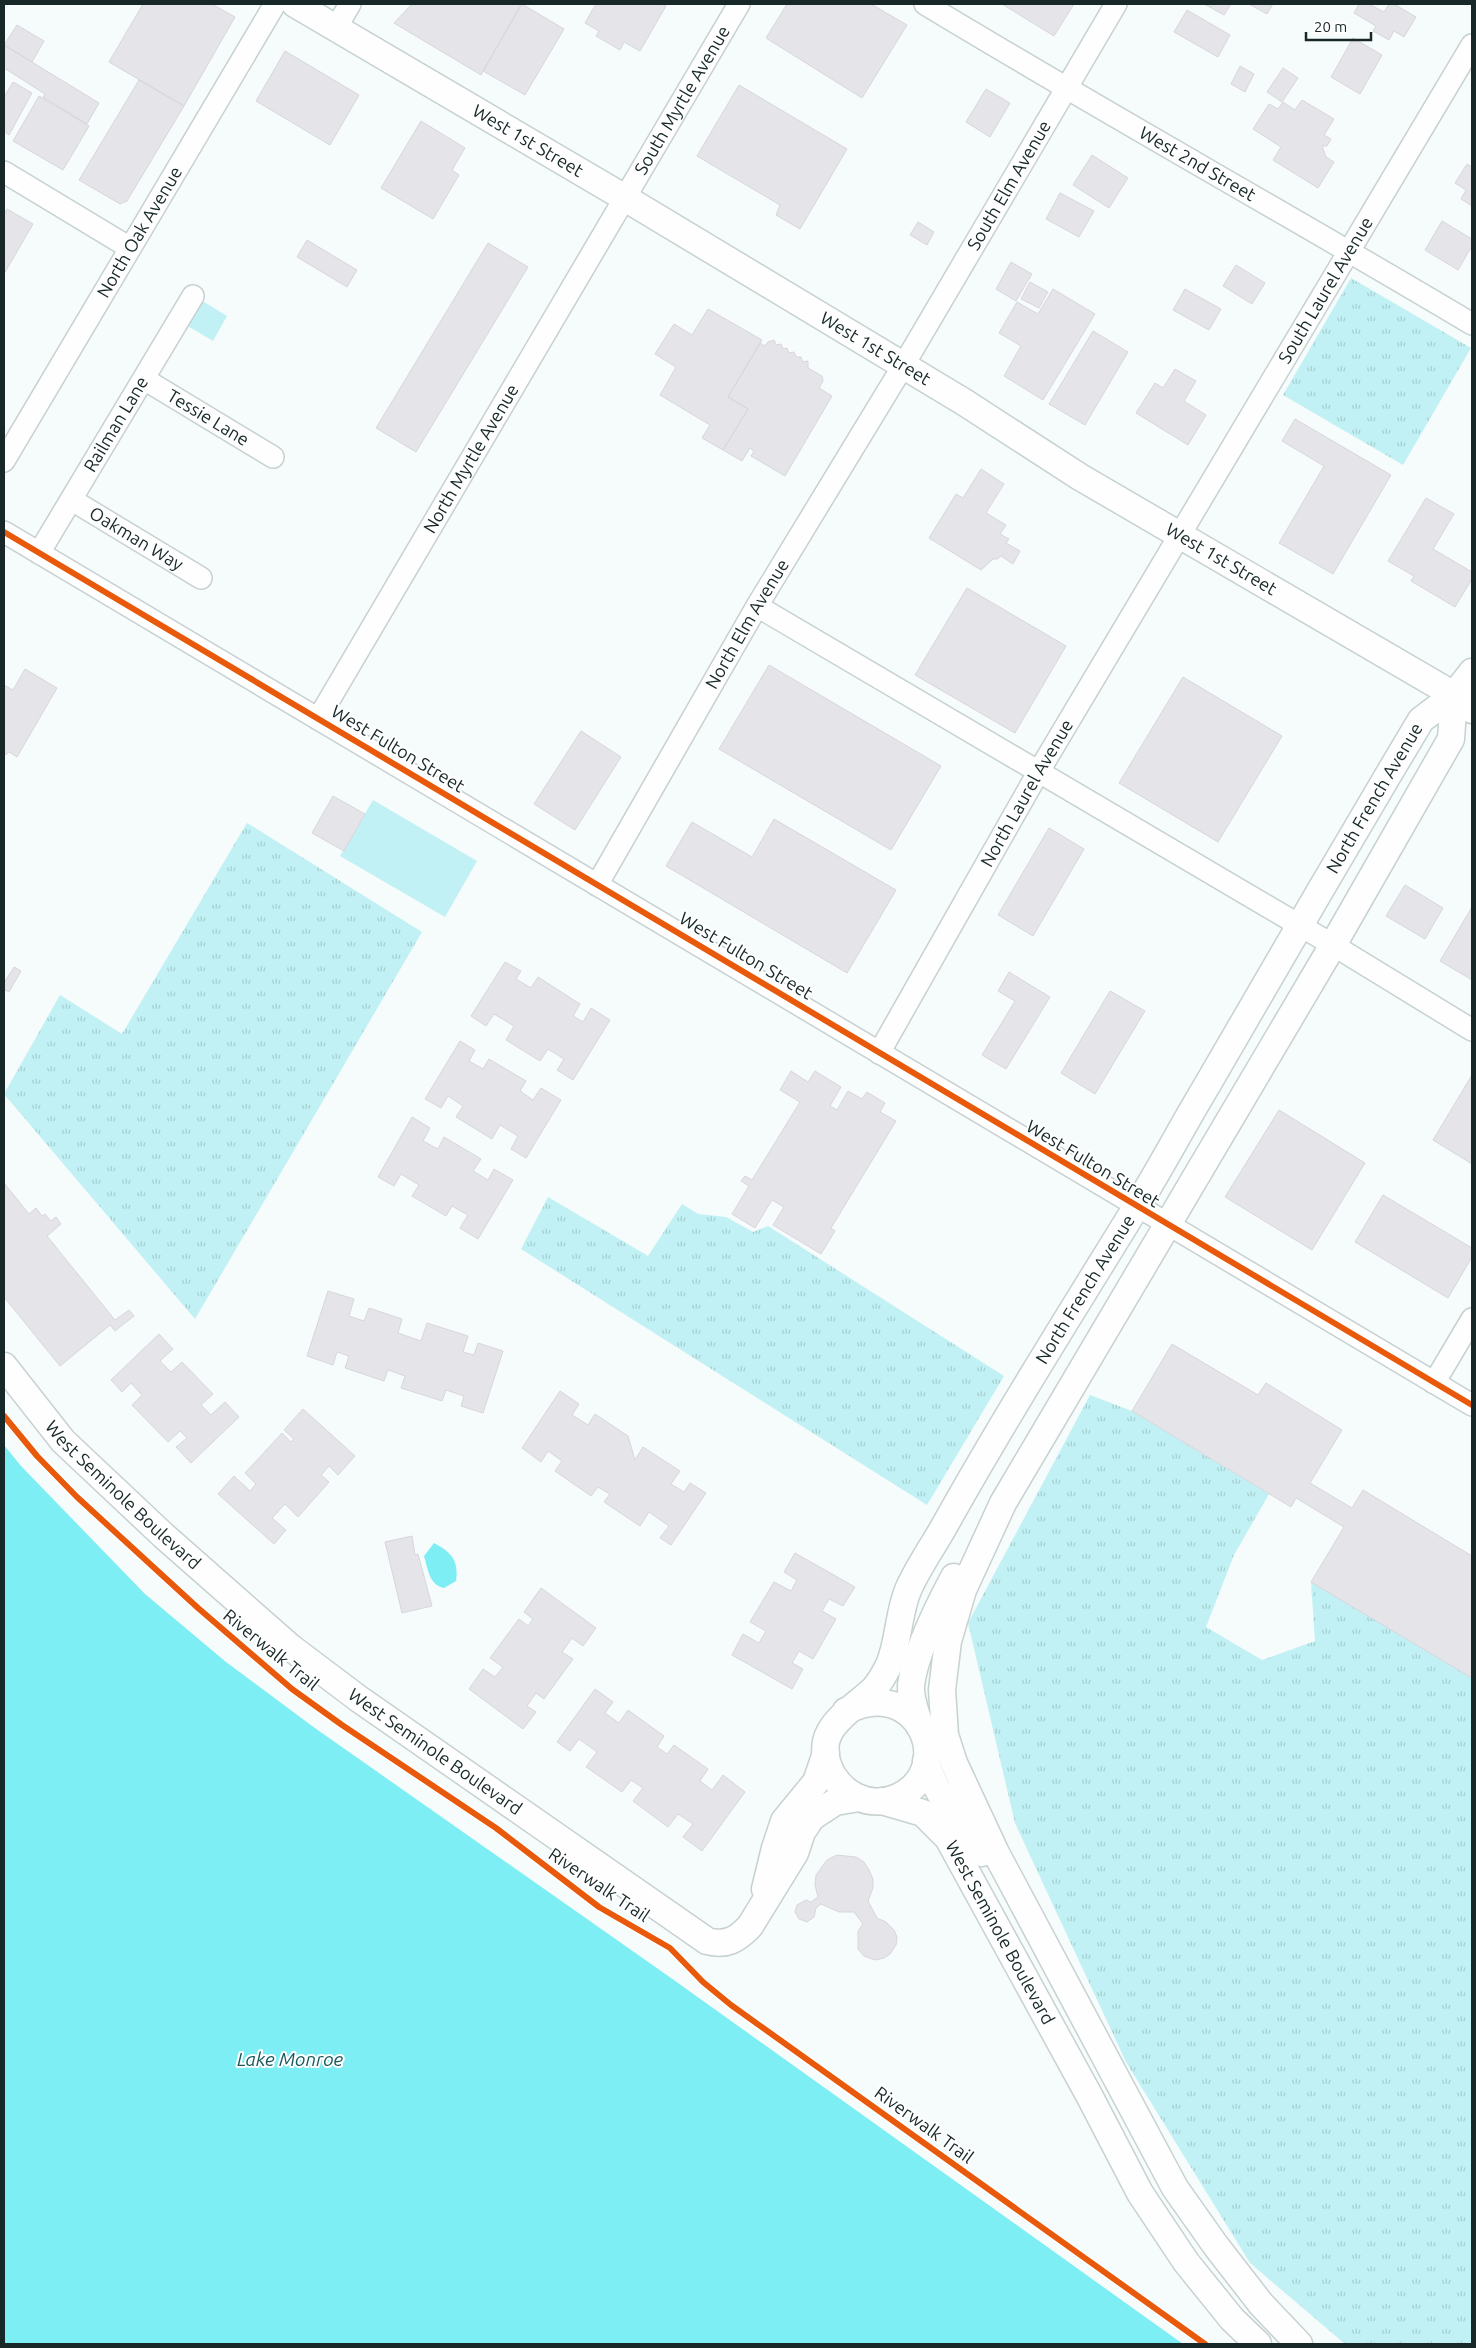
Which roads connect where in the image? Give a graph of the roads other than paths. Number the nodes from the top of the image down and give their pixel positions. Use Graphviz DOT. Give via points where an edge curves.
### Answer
graph roads {
  1 [pos="276,4"];
  2 [pos="295,4"];
  3 [pos="350,4"];
  4 [pos="739,4"];
  5 [pos="925,4"];
  6 [pos="1116,4"];
  7 [pos="336,28"];
  8 [pos="1472,45"];
  9 [pos="1065,88"];
  10 [pos="4,172"];
  11 [pos="625,198"];
  12 [pos="130,248"];
  13 [pos="1349,250"];
  14 [pos="193,296"];
  15 [pos="1472,324"];
  16 [pos="902,366"];
  17 [pos="144,379"];
  18 [pos="273,457"];
  19 [pos="4,461"];
  20 [pos="72,500"];
  21 [pos="4,532"];
  22 [pos="1180,536"];
  23 [pos="39,553"];
  24 [pos="201,578"];
  25 [pos="757,606"];
  26 [pos="1472,672"];
  27 [pos="1466,702"];
  28 [pos="318,719"];
  29 [pos="1039,771"];
  30 [pos="598,885"];
  31 [pos="1299,926"];
  32 [pos="1333,945"];
  33 [pos="1472,1030"];
  34 [pos="879,1052"];
  35 [pos="1136,1207"];
  36 [pos="1167,1226"];
  37 [pos="1472,1319"];
  38 [pos="4,1366"];
  39 [pos="1434,1383"];
  40 [pos="1472,1405"];
  41 [pos="1003,1503"];
  42 [pos="846,1711"];
  43 [pos="920,1726"];
  44 [pos="945,1735"];
  45 [pos="826,1753"];
  46 [pos="926,1760"];
  47 [pos="870,1800"];
  48 [pos="759,1912"];
  49 [pos="718,1944"];
  50 [pos="1110,2068"];
  51 [pos="1090,2097"];
  52 [pos="1112,2141"];
  53 [pos="1237,2274"];
  54 [pos="1258,2344"];
  55 [pos="1300,2344"];
  1 -- 12 [label="street, North Oak Avenue"];
  2 -- 7 [label="main road, West 1st Street"];
  3 -- 7 [label="street"];
  4 -- 11 [label="street, South Myrtle Avenue"];
  5 -- 9 [label="street, West 2nd Street"];
  6 -- 9 [label="street, South Elm Avenue"];
  7 -- 11 [label="main road, West 1st Street"];
  8 -- 13 [label="street, South Laurel Avenue"];
  9 -- 13 [label="street, West 2nd Street"];
  9 -- 16 [label="street, South Elm Avenue"];
  10 -- 12 [label="street"];
  11 -- 16 [label="main road, West 1st Street"];
  11 -- 28 [label="street, North Myrtle Avenue"];
  12 -- 19 [label="street, North Oak Avenue"];
  13 -- 15 [label="street, West 2nd Street"];
  13 -- 22 [label="street, South Laurel Avenue"];
  14 -- 17 [label="street, Railman Lane"];
  16 -- 22 [label="main road, West 1st Street"];
  16 -- 25 [label="street, North Elm Avenue"];
  17 -- 18 [label="street, Tessie Lane"];
  17 -- 20 [label="street, Railman Lane"];
  20 -- 23 [label="street, Railman Lane"];
  20 -- 24 [label="street, Oakman Way"];
  21 -- 23 [label="street, West Fulton Street"];
  22 -- 27 [label="main road, West 1st Street"];
  22 -- 29 [label="street, North Laurel Avenue"];
  23 -- 28 [label="street, West Fulton Street"];
  25 -- 29 [label="street"];
  25 -- 30 [label="street, North Elm Avenue"];
  26 -- 27 [label="main road"];
  27 -- 31 [label="main road, North French Avenue" via="1421,720"];
  27 -- 32 [label="main road, North French Avenue" via="1451,739"];
  28 -- 30 [label="street, West Fulton Street"];
  29 -- 31 [label="street"];
  29 -- 34 [label="street, North Laurel Avenue"];
  30 -- 34 [label="street, West Fulton Street"];
  31 -- 32 [label="street"];
  31 -- 35 [label="main road, North French Avenue"];
  32 -- 33 [label="street"];
  32 -- 36 [label="main road, North French Avenue"];
  34 -- 35 [label="street, West Fulton Street"];
  35 -- 36 [label="street, West Fulton Street"];
  35 -- 42 [label="main road, North French Avenue" via="908,1590 891,1660 884,1674 876,1687"];
  36 -- 39 [label="street, West Fulton Street"];
  36 -- 41 [label="main road, North French Avenue"];
  37 -- 39 [label="street"];
  38 -- 49 [label="main road, West Seminole Boulevard" via="63,1441 290,1647 359,1699 684,1926"];
  39 -- 40 [label="street, West Fulton Street"];
  41 -- 43 [label="main road, North French Avenue" via="966,1554 925,1641 911,1685"];
  41 -- 44 [label="main road, North French Avenue" via="963,1590 948,1641 942,1690"];
  42 -- 43 [label="main road" via="861,1703 886,1702 909,1713"];
  42 -- 45 [label="main road, North French Avenue" via="828,1737"];
  43 -- 46 [label="main road, North French Avenue" via="926,1743"];
  44 -- 50 [label="main road, West Seminole Boulevard" via="968,1796 992,1845"];
  45 -- 47 [label="main road" via="836,1781 846,1791"];
  45 -- 48 [label="main road, North French Avenue" via="816,1782 784,1821"];
  46 -- 47 [label="main road, North French Avenue" via="921,1776 911,1788 897,1797"];
  46 -- 50 [label="main road, West Seminole Boulevard" via="940,1794 981,1851 1071,2020"];
  47 -- 48 [label="main road, North French Avenue" via="835,1802 812,1817 802,1832 795,1853"];
  47 -- 51 [label="main road, West Seminole Boulevard" via="923,1813 948,1838"];
  48 -- 49 [label="main road, North French Avenue" via="741,1936"];
  50 -- 51 [label="main road" via="1118,2088 1116,2093 1109,2100 1099,2102"];
  50 -- 53 [label="main road, West Seminole Boulevard" via="1175,2188"];
  51 -- 52 [label="main road, West Seminole Boulevard"];
  52 -- 53 [label="main road, West Seminole Boulevard" via="1120,2129 1128,2131 1202,2247"];
  52 -- 54 [label="main road, West Seminole Boulevard" via="1140,2193 1186,2262 1232,2319"];
  53 -- 55 [label="main road, West Seminole Boulevard"];
}
